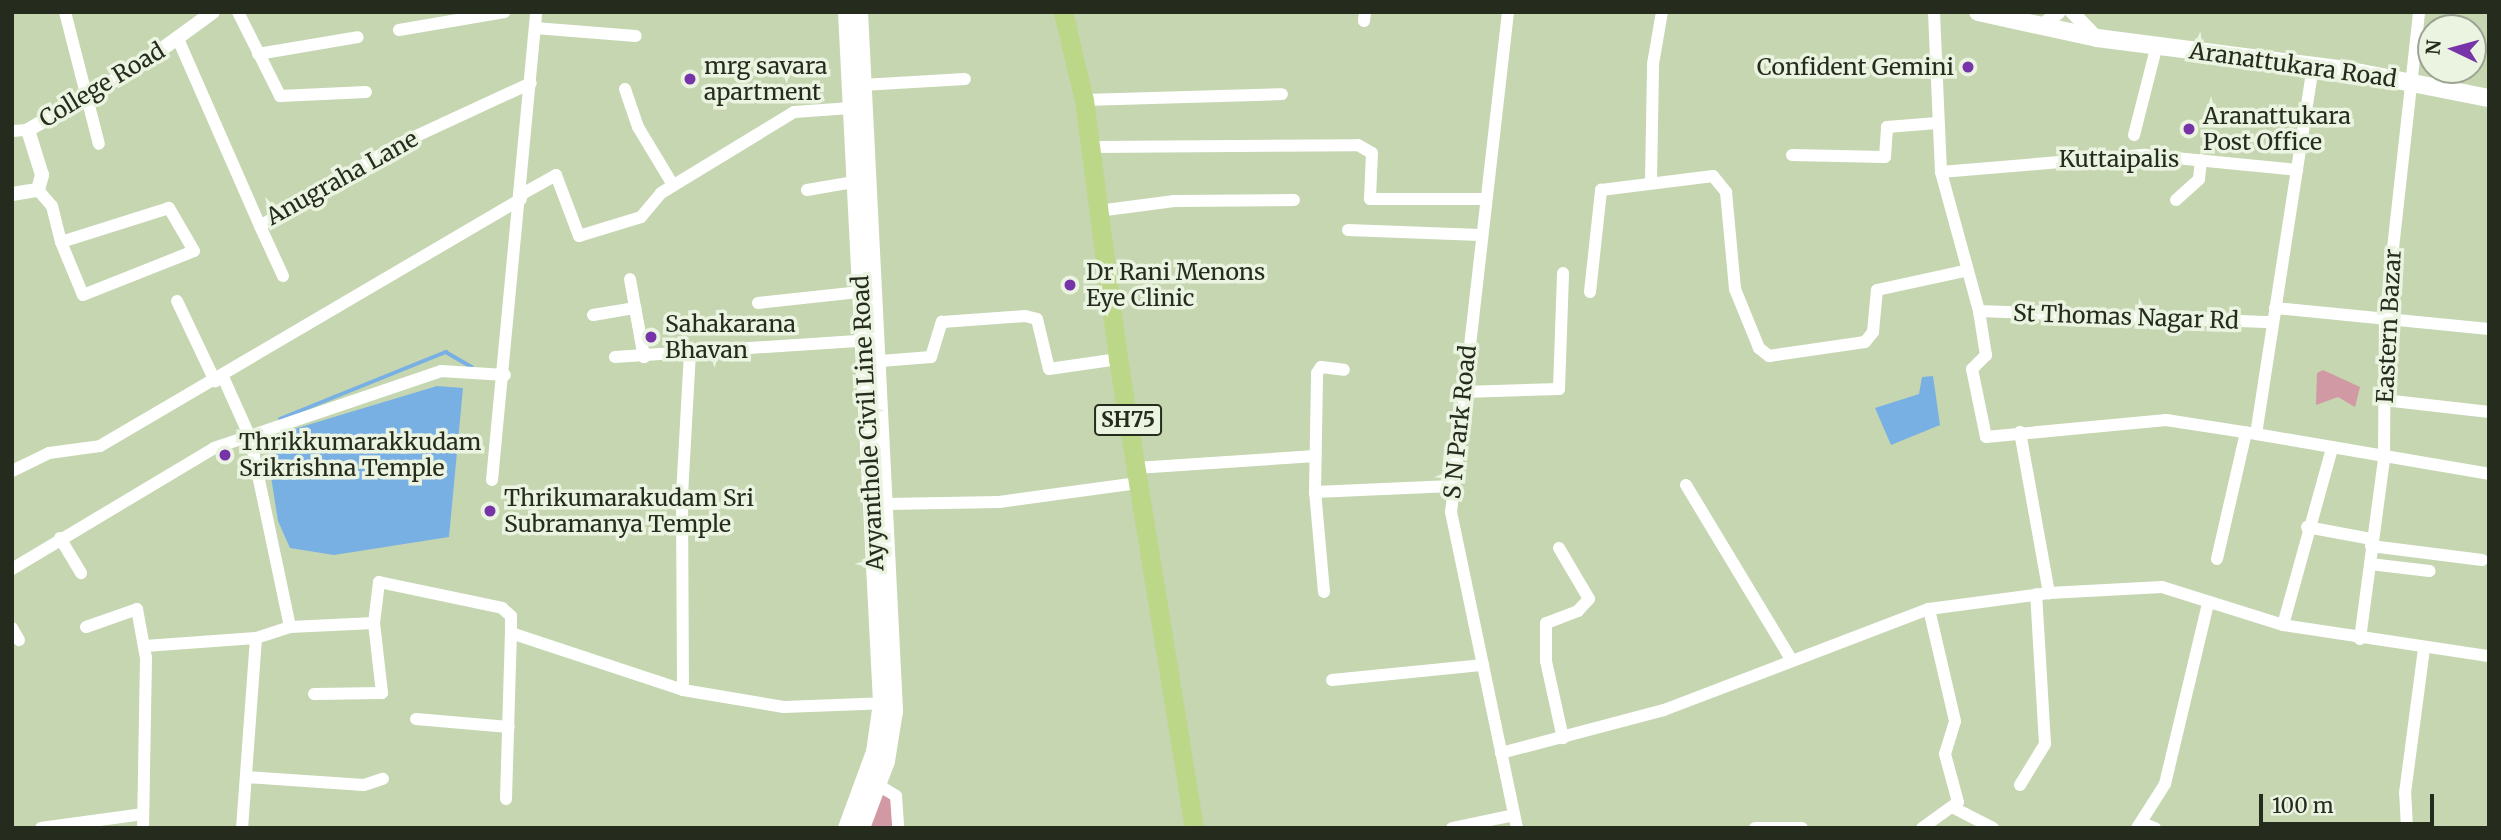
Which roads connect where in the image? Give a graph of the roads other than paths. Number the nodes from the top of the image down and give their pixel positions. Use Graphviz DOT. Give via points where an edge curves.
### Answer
graph roads {
  1 [pos="65,12"];
  2 [pos="213,12"];
  3 [pos="238,12"];
  4 [pos="504,12"];
  5 [pos="536,12"];
  6 [pos="847,12"];
  7 [pos="859,12"];
  8 [pos="1063,12"];
  9 [pos="1508,12"];
  10 [pos="1661,12"];
  11 [pos="1934,12"];
  12 [pos="1978,12"];
  13 [pos="2059,12"];
  14 [pos="2072,12"];
  15 [pos="2418,12"];
  16 [pos="2044,24"];
  17 [pos="535,28"];
  18 [pos="399,30"];
  19 [pos="636,36"];
  20 [pos="358,37"];
  21 [pos="2097,38"];
  22 [pos="178,39"];
  23 [pos="2157,45"];
  24 [pos="258,54"];
  25 [pos="2313,66"];
  26 [pos="965,79"];
  27 [pos="2410,82"];
  28 [pos="531,83"];
  29 [pos="862,85"];
  30 [pos="625,89"];
  31 [pos="366,92"];
  32 [pos="1282,94"];
  33 [pos="83,95"];
  34 [pos="2489,98"];
  35 [pos="1084,100"];
  36 [pos="850,108"];
  37 [pos="1937,123"];
  38 [pos="28,130"];
  39 [pos="12,131"];
  40 [pos="2134,135"];
  41 [pos="99,144"];
  42 [pos="1091,147"];
  43 [pos="1792,155"];
  44 [pos="2201,160"];
  45 [pos="2297,170"];
  46 [pos="1941,172"];
  47 [pos="859,176"];
  48 [pos="1651,182"];
  49 [pos="673,185"];
  50 [pos="38,190"];
  51 [pos="807,190"];
  52 [pos="12,194"];
  53 [pos="522,197"];
  54 [pos="1485,199"];
  55 [pos="1294,200"];
  56 [pos="2176,200"];
  57 [pos="1098,211"];
  58 [pos="260,226"];
  59 [pos="1348,230"];
  60 [pos="1480,234"];
  61 [pos="61,242"];
  62 [pos="1965,271"];
  63 [pos="1563,273"];
  64 [pos="283,276"];
  65 [pos="630,279"];
  66 [pos="860,292"];
  67 [pos="1590,292"];
  68 [pos="177,301"];
  69 [pos="758,303"];
  70 [pos="2275,308"];
  71 [pos="1979,311"];
  72 [pos="593,315"];
  73 [pos="2385,321"];
  74 [pos="2272,322"];
  75 [pos="2489,329"];
  76 [pos="871,340"];
  77 [pos="690,354"];
  78 [pos="615,357"];
  79 [pos="644,357"];
  80 [pos="1118,359"];
  81 [pos="881,361"];
  82 [pos="1343,370"];
  83 [pos="505,375"];
  84 [pos="219,379"];
  85 [pos="1462,391"];
  86 [pos="2384,400"];
  87 [pos="2489,412"];
  88 [pos="2020,432"];
  89 [pos="2251,433"];
  90 [pos="250,437"];
  91 [pos="2331,452"];
  92 [pos="1316,456"];
  93 [pos="2384,459"];
  94 [pos="12,471"];
  95 [pos="2489,474"];
  96 [pos="1137,475"];
  97 [pos="492,480"];
  98 [pos="1686,485"];
  99 [pos="1452,486"];
  100 [pos="1315,492"];
  101 [pos="887,504"];
  102 [pos="2307,527"];
  103 [pos="60,538"];
  104 [pos="2372,542"];
  105 [pos="1559,548"];
  106 [pos="883,549"];
  107 [pos="2217,559"];
  108 [pos="2482,560"];
  109 [pos="2371,564"];
  110 [pos="12,569"];
  111 [pos="2430,571"];
  112 [pos="81,573"];
  113 [pos="1324,592"];
  114 [pos="2043,593"];
  115 [pos="2208,603"];
  116 [pos="1929,609"];
  117 [pos="374,623"];
  118 [pos="2283,625"];
  119 [pos="86,627"];
  120 [pos="290,627"];
  121 [pos="12,628"];
  122 [pos="511,633"];
  123 [pos="256,638"];
  124 [pos="2360,639"];
  125 [pos="19,640"];
  126 [pos="145,646"];
  127 [pos="2424,649"];
  128 [pos="2489,656"];
  129 [pos="1792,661"];
  130 [pos="1483,665"];
  131 [pos="1332,680"];
  132 [pos="684,690"];
  133 [pos="314,694"];
  134 [pos="888,703"];
  135 [pos="416,719"];
  136 [pos="509,727"];
  137 [pos="1563,738"];
  138 [pos="881,753"];
  139 [pos="1502,753"];
  140 [pos="246,777"];
  141 [pos="383,779"];
  142 [pos="878,785"];
  143 [pos="2020,785"];
  144 [pos="506,799"];
  145 [pos="1954,808"];
  146 [pos="143,814"];
  147 [pos="1515,821"];
  148 [pos="2139,825"];
  149 [pos="41,828"];
  150 [pos="143,828"];
  151 [pos="242,828"];
  152 [pos="847,828"];
  153 [pos="861,828"];
  154 [pos="898,828"];
  155 [pos="1195,828"];
  156 [pos="1452,828"];
  157 [pos="1755,828"];
  158 [pos="1802,828"];
  159 [pos="1922,828"];
  160 [pos="1993,828"];
  161 [pos="2155,828"];
  162 [pos="2407,828"];
  1 -- 33 [label="street"];
  2 -- 22 [label="street, College Road"];
  3 -- 24 [label="street"];
  4 -- 18 [label="street"];
  5 -- 17 [label="street"];
  6 -- 36 [label="main road, Ayyanthole Civil Line Road"];
  7 -- 29 [label="main road, Ayyanthole Civil Line Road"];
  8 -- 35 [label="main road, SH75"];
  9 -- 54 [label="street, S N Park Road"];
  10 -- 48 [label="street" via="1653,64"];
  11 -- 37 [label="street"];
  12 -- 16 [label="main road, Aranattukara Road"];
  13 -- 16 [label="street"];
  14 -- 21 [label="street"];
  15 -- 27 [label="street, Eastern Bazar"];
  16 -- 21 [label="main road, Aranattukara Road"];
  17 -- 19 [label="street"];
  17 -- 28 [label="street"];
  20 -- 24 [label="street"];
  21 -- 23 [label="main road, Aranattukara Road"];
  22 -- 33 [label="street, College Road"];
  22 -- 58 [label="street, Anugraha Lane"];
  23 -- 25 [label="main road, Aranattukara Road"];
  23 -- 40 [label="street"];
  24 -- 31 [label="street" via="285,99"];
  25 -- 27 [label="main road, Aranattukara Road"];
  25 -- 45 [label="street"];
  26 -- 29 [label="street"];
  27 -- 34 [label="main road, Aranattukara Road"];
  27 -- 73 [label="street, Eastern Bazar"];
  28 -- 53 [label="street"];
  28 -- 58 [label="street, Anugraha Lane" via="399,144"];
  29 -- 47 [label="main road, Ayyanthole Civil Line Road"];
  30 -- 49 [label="street" via="638,127"];
  32 -- 35 [label="street"];
  33 -- 38 [label="street, College Road"];
  33 -- 41 [label="street"];
  35 -- 42 [label="main road, SH75"];
  36 -- 47 [label="main road, Ayyanthole Civil Line Road"];
  36 -- 49 [label="street" via="794,112"];
  37 -- 43 [label="street" via="1887,127 1885,157"];
  37 -- 46 [label="street"];
  38 -- 39 [label="street"];
  38 -- 50 [label="street, College Road" via="42,174"];
  42 -- 54 [label="street" via="1358,145 1372,153 1370,199"];
  42 -- 57 [label="main road, SH75"];
  44 -- 45 [label="street, Kuttaipalis"];
  44 -- 46 [label="street, Kuttaipalis" via="2048,159"];
  44 -- 56 [label="street" via="2199,179"];
  45 -- 70 [label="street"];
  46 -- 62 [label="street"];
  47 -- 51 [label="street"];
  47 -- 66 [label="main road, Ayyanthole Civil Line Road"];
  47 -- 76 [label="main road, Ayyanthole Civil Line Road"];
  48 -- 62 [label="street" via="1713,176 1725,183 1735,289 1759,348 1769,356 1865,342 1873,332 1877,290"];
  48 -- 67 [label="street" via="1601,190"];
  49 -- 53 [label="street" via="641,217 579,236 556,176"];
  50 -- 52 [label="street"];
  50 -- 61 [label="street" via="52,206"];
  53 -- 83 [label="street"];
  53 -- 84 [label="street"];
  54 -- 60 [label="street, S N Park Road"];
  55 -- 57 [label="street" via="1174,201"];
  57 -- 80 [label="main road, SH75"];
  58 -- 64 [label="street"];
  59 -- 60 [label="street"];
  60 -- 85 [label="street, S N Park Road"];
  61 -- 61 [label="street" via="83,295 194,251 169,208"];
  62 -- 71 [label="street"];
  63 -- 85 [label="street" via="1559,389"];
  65 -- 79 [label="street"];
  66 -- 69 [label="street"];
  66 -- 76 [label="main road, Ayyanthole Civil Line Road"];
  68 -- 84 [label="street"];
  70 -- 73 [label="street"];
  70 -- 74 [label="street"];
  71 -- 74 [label="street, St Thomas Nagar Rd"];
  71 -- 88 [label="street" via="1986,355 1972,369 1986,437"];
  72 -- 79 [label="street" via="635,308"];
  73 -- 75 [label="street"];
  73 -- 86 [label="street, Eastern Bazar"];
  74 -- 89 [label="street"];
  76 -- 77 [label="street"];
  76 -- 81 [label="main road, Ayyanthole Civil Line Road"];
  76 -- 106 [label="main road, Ayyanthole Civil Line Road"];
  77 -- 79 [label="street"];
  77 -- 132 [label="street" via="682,495"];
  78 -- 79 [label="street"];
  80 -- 81 [label="street" via="1049,369 1037,319 1025,316 942,322 931,357"];
  80 -- 96 [label="main road, SH75"];
  81 -- 101 [label="main road, Ayyanthole Civil Line Road"];
  82 -- 92 [label="street" via="1318,369"];
  83 -- 90 [label="street" via="441,371"];
  83 -- 97 [label="street"];
  84 -- 90 [label="street"];
  84 -- 94 [label="street" via="100,446 49,453"];
  85 -- 99 [label="street, S N Park Road"];
  86 -- 87 [label="street"];
  86 -- 93 [label="street, Eastern Bazar"];
  88 -- 89 [label="street" via="2166,420"];
  88 -- 114 [label="street"];
  89 -- 91 [label="street"];
  89 -- 107 [label="street"];
  90 -- 103 [label="street" via="202,453"];
  90 -- 120 [label="street"];
  91 -- 93 [label="street"];
  91 -- 102 [label="street"];
  92 -- 96 [label="street"];
  92 -- 100 [label="street"];
  93 -- 95 [label="street"];
  93 -- 104 [label="street, Eastern Bazar"];
  96 -- 101 [label="street" via="999,502"];
  96 -- 155 [label="main road, SH75"];
  98 -- 129 [label="street"];
  99 -- 100 [label="street"];
  99 -- 130 [label="street, S N Park Road" via="1451,512"];
  100 -- 113 [label="street"];
  101 -- 106 [label="main road, Ayyanthole Civil Line Road"];
  102 -- 104 [label="street"];
  102 -- 118 [label="street"];
  103 -- 110 [label="street"];
  103 -- 112 [label="street"];
  104 -- 108 [label="street"];
  104 -- 109 [label="street, Eastern Bazar"];
  105 -- 137 [label="street" via="1589,600 1578,611 1546,623 1546,661"];
  106 -- 134 [label="main road, Ayyanthole Civil Line Road"];
  109 -- 111 [label="street"];
  109 -- 124 [label="street, Eastern Bazar"];
  114 -- 115 [label="street" via="2141,584"];
  114 -- 116 [label="street"];
  114 -- 143 [label="street" via="2045,744"];
  115 -- 118 [label="street"];
  115 -- 148 [label="street" via="2165,784"];
  116 -- 129 [label="street"];
  116 -- 145 [label="street" via="1955,721 1945,754 1957,794"];
  117 -- 120 [label="street"];
  117 -- 122 [label="street" via="379,582 502,607 511,616"];
  117 -- 133 [label="street" via="382,693"];
  118 -- 124 [label="street"];
  119 -- 126 [label="street" via="137,609"];
  120 -- 123 [label="street"];
  121 -- 125 [label="street"];
  122 -- 132 [label="street"];
  122 -- 136 [label="street"];
  123 -- 126 [label="street"];
  123 -- 140 [label="street"];
  124 -- 127 [label="street"];
  126 -- 146 [label="street"];
  127 -- 128 [label="street"];
  127 -- 162 [label="street" via="2405,793"];
  129 -- 137 [label="street" via="1664,709"];
  130 -- 131 [label="street"];
  130 -- 139 [label="street, S N Park Road"];
  132 -- 134 [label="street" via="776,706"];
  134 -- 138 [label="main road, Ayyanthole Civil Line Road"];
  135 -- 136 [label="street"];
  136 -- 144 [label="street"];
  137 -- 139 [label="street"];
  138 -- 142 [label="main road, Ayyanthole Civil Line Road"];
  138 -- 152 [label="main road, Ayyanthole Civil Line Road"];
  139 -- 147 [label="street, S N Park Road"];
  140 -- 141 [label="street" via="364,785"];
  140 -- 151 [label="street"];
  142 -- 153 [label="main road, Ayyanthole Civil Line Road"];
  142 -- 154 [label="street" via="896,796"];
  145 -- 159 [label="street"];
  145 -- 160 [label="street"];
  146 -- 149 [label="street"];
  146 -- 150 [label="street"];
  147 -- 156 [label="street"];
  148 -- 161 [label="street"];
  157 -- 158 [label="street"];
}
